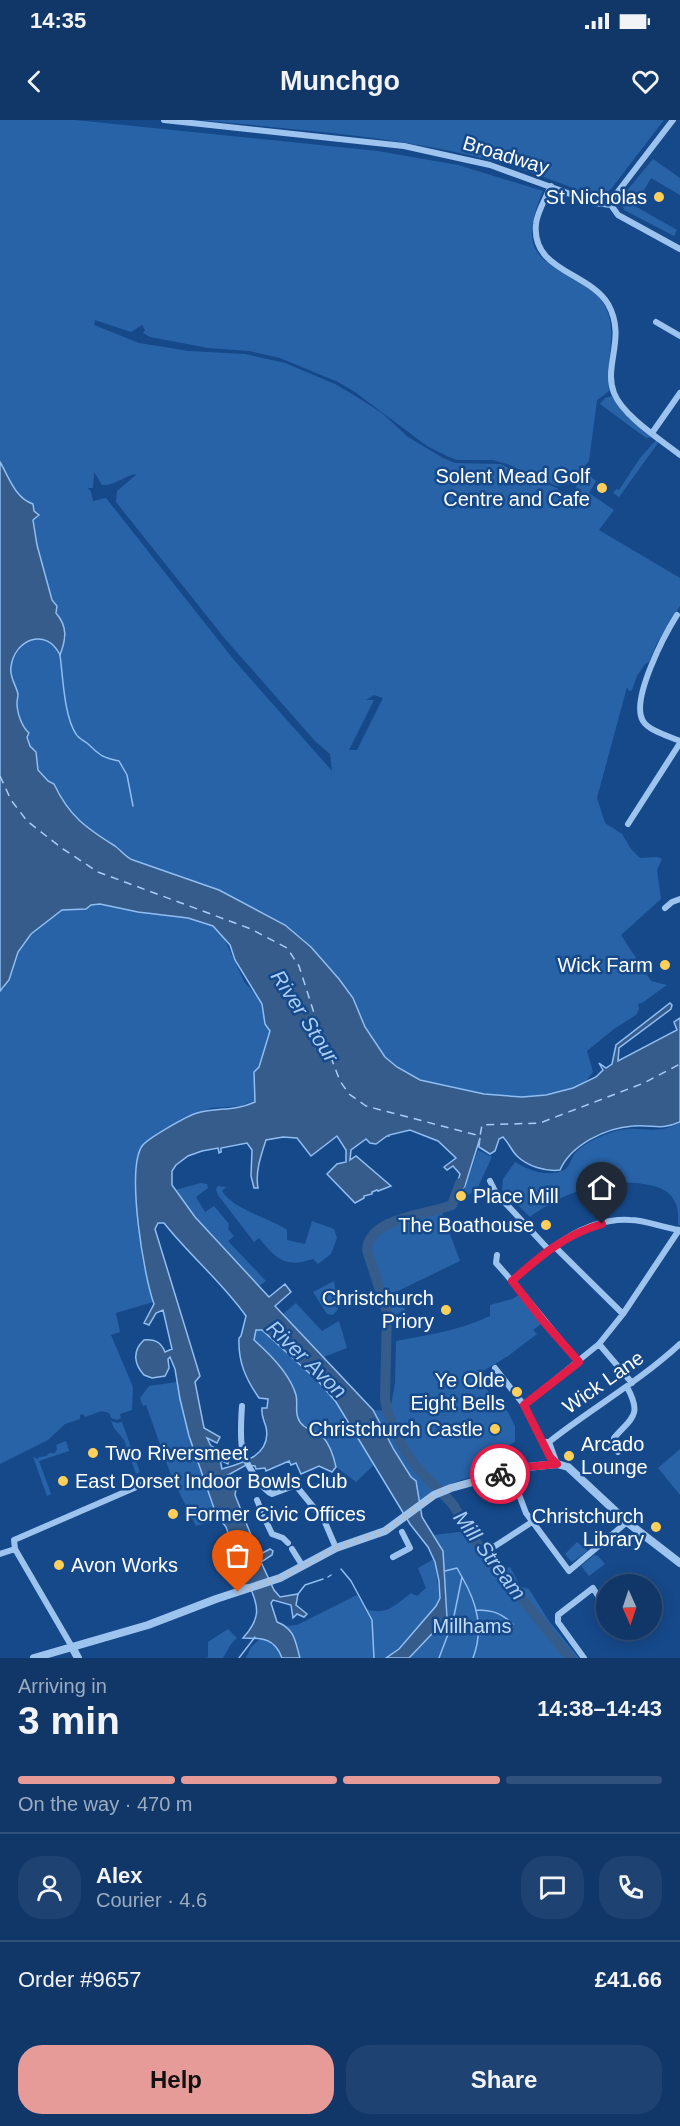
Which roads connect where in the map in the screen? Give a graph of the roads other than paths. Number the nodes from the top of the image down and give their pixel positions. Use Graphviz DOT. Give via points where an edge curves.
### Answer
graph roads {
  1 [pos="164,120"];
  2 [pos="673,120"];
  3 [pos="550,186"];
  4 [pos="610,205"];
  5 [pos="680,249"];
  6 [pos="656,322"];
  7 [pos="680,336"];
  8 [pos="680,393"];
  9 [pos="652,433"];
  10 [pos="680,455"];
  11 [pos="677,615"];
  12 [pos="680,742"];
  13 [pos="628,825"];
  14 [pos="680,899"];
  15 [pos="665,908"];
  16 [pos="490,1181"];
  17 [pos="679,1230"];
  18 [pos="551,1248"];
  19 [pos="497,1255"];
  20 [pos="512,1281"];
  21 [pos="623,1314"];
  22 [pos="599,1344"];
  23 [pos="680,1344"];
  24 [pos="579,1362"];
  25 [pos="495,1368"];
  26 [pos="629,1385"];
  27 [pos="524,1405"];
  28 [pos="242,1406"];
  29 [pos="546,1442"];
  30 [pos="618,1452"];
  31 [pos="557,1464"];
  32 [pos="510,1471"];
  33 [pos="148,1482"];
  34 [pos="257,1500"];
  35 [pos="261,1509"];
  36 [pos="264,1516"];
  37 [pos="534,1520"];
  38 [pos="627,1522"];
  39 [pos="400,1525"];
  40 [pos="336,1548"];
  41 [pos="492,1548"];
  42 [pos="15,1549"];
  43 [pos="0,1554"];
  44 [pos="393,1557"];
  45 [pos="680,1563"];
  46 [pos="302,1565"];
  47 [pos="596,1593"];
  48 [pos="72,1647"];
  49 [pos="34,1658"];
  50 [pos="78,1658"];
  51 [pos="584,1658"];
  1 -- 3 [label="street, Broadway" via="404,146 490,165"];
  2 -- 4 [label="street"];
  3 -- 4 [label="street, Broadway"];
  3 -- 9 [label="street" via="536,222 537,243 552,263 597,290 608,304 616,333 614,392 625,410"];
  4 -- 5 [label="street, Broadway" via="618,215"];
  6 -- 7 [label="street"];
  8 -- 9 [label="street"];
  9 -- 10 [label="street"];
  11 -- 12 [label="street" via="644,681 640,711 645,724"];
  12 -- 13 [label="street"];
  14 -- 15 [label="street"];
  16 -- 18 [label="street" via="496,1193"];
  17 -- 18 [label="street" via="630,1220 611,1222 584,1229"];
  17 -- 21 [label="street"];
  18 -- 20 [label="street"];
  18 -- 21 [label="street"];
  19 -- 20 [label="street" via="496,1263"];
  20 -- 24 [label="street"];
  21 -- 22 [label="street"];
  22 -- 24 [label="street"];
  22 -- 26 [label="street"];
  23 -- 26 [label="street, Wick Lane"];
  24 -- 27 [label="street"];
  25 -- 27 [label="street"];
  26 -- 29 [label="street, Wick Lane"];
  26 -- 30 [label="street" via="633,1419 614,1438"];
  27 -- 29 [label="street"];
  28 -- 40 [label="street" via="242,1449 267,1493 297,1487 324,1520"];
  29 -- 31 [label="street"];
  31 -- 32 [label="street"];
  31 -- 38 [label="street" via="568,1467"];
  32 -- 37 [label="street" via="526,1513"];
  32 -- 39 [label="street" via="434,1495"];
  33 -- 42 [label="street" via="20,1536 14,1540"];
  34 -- 35 [label="street"];
  36 -- 46 [label="street" via="272,1534 283,1538"];
  37 -- 38 [label="street" via="569,1571"];
  37 -- 41 [label="street"];
  38 -- 45 [label="street"];
  39 -- 40 [label="street"];
  39 -- 44 [label="street" via="410,1548"];
  40 -- 46 [label="street"];
  42 -- 43 [label="street"];
  42 -- 48 [label="street"];
  46 -- 48 [label="street" via="271,1581 148,1625"];
  47 -- 51 [label="street" via="593,1588 558,1615 558,1623"];
  48 -- 49 [label="street"];
  48 -- 50 [label="street"];
}
